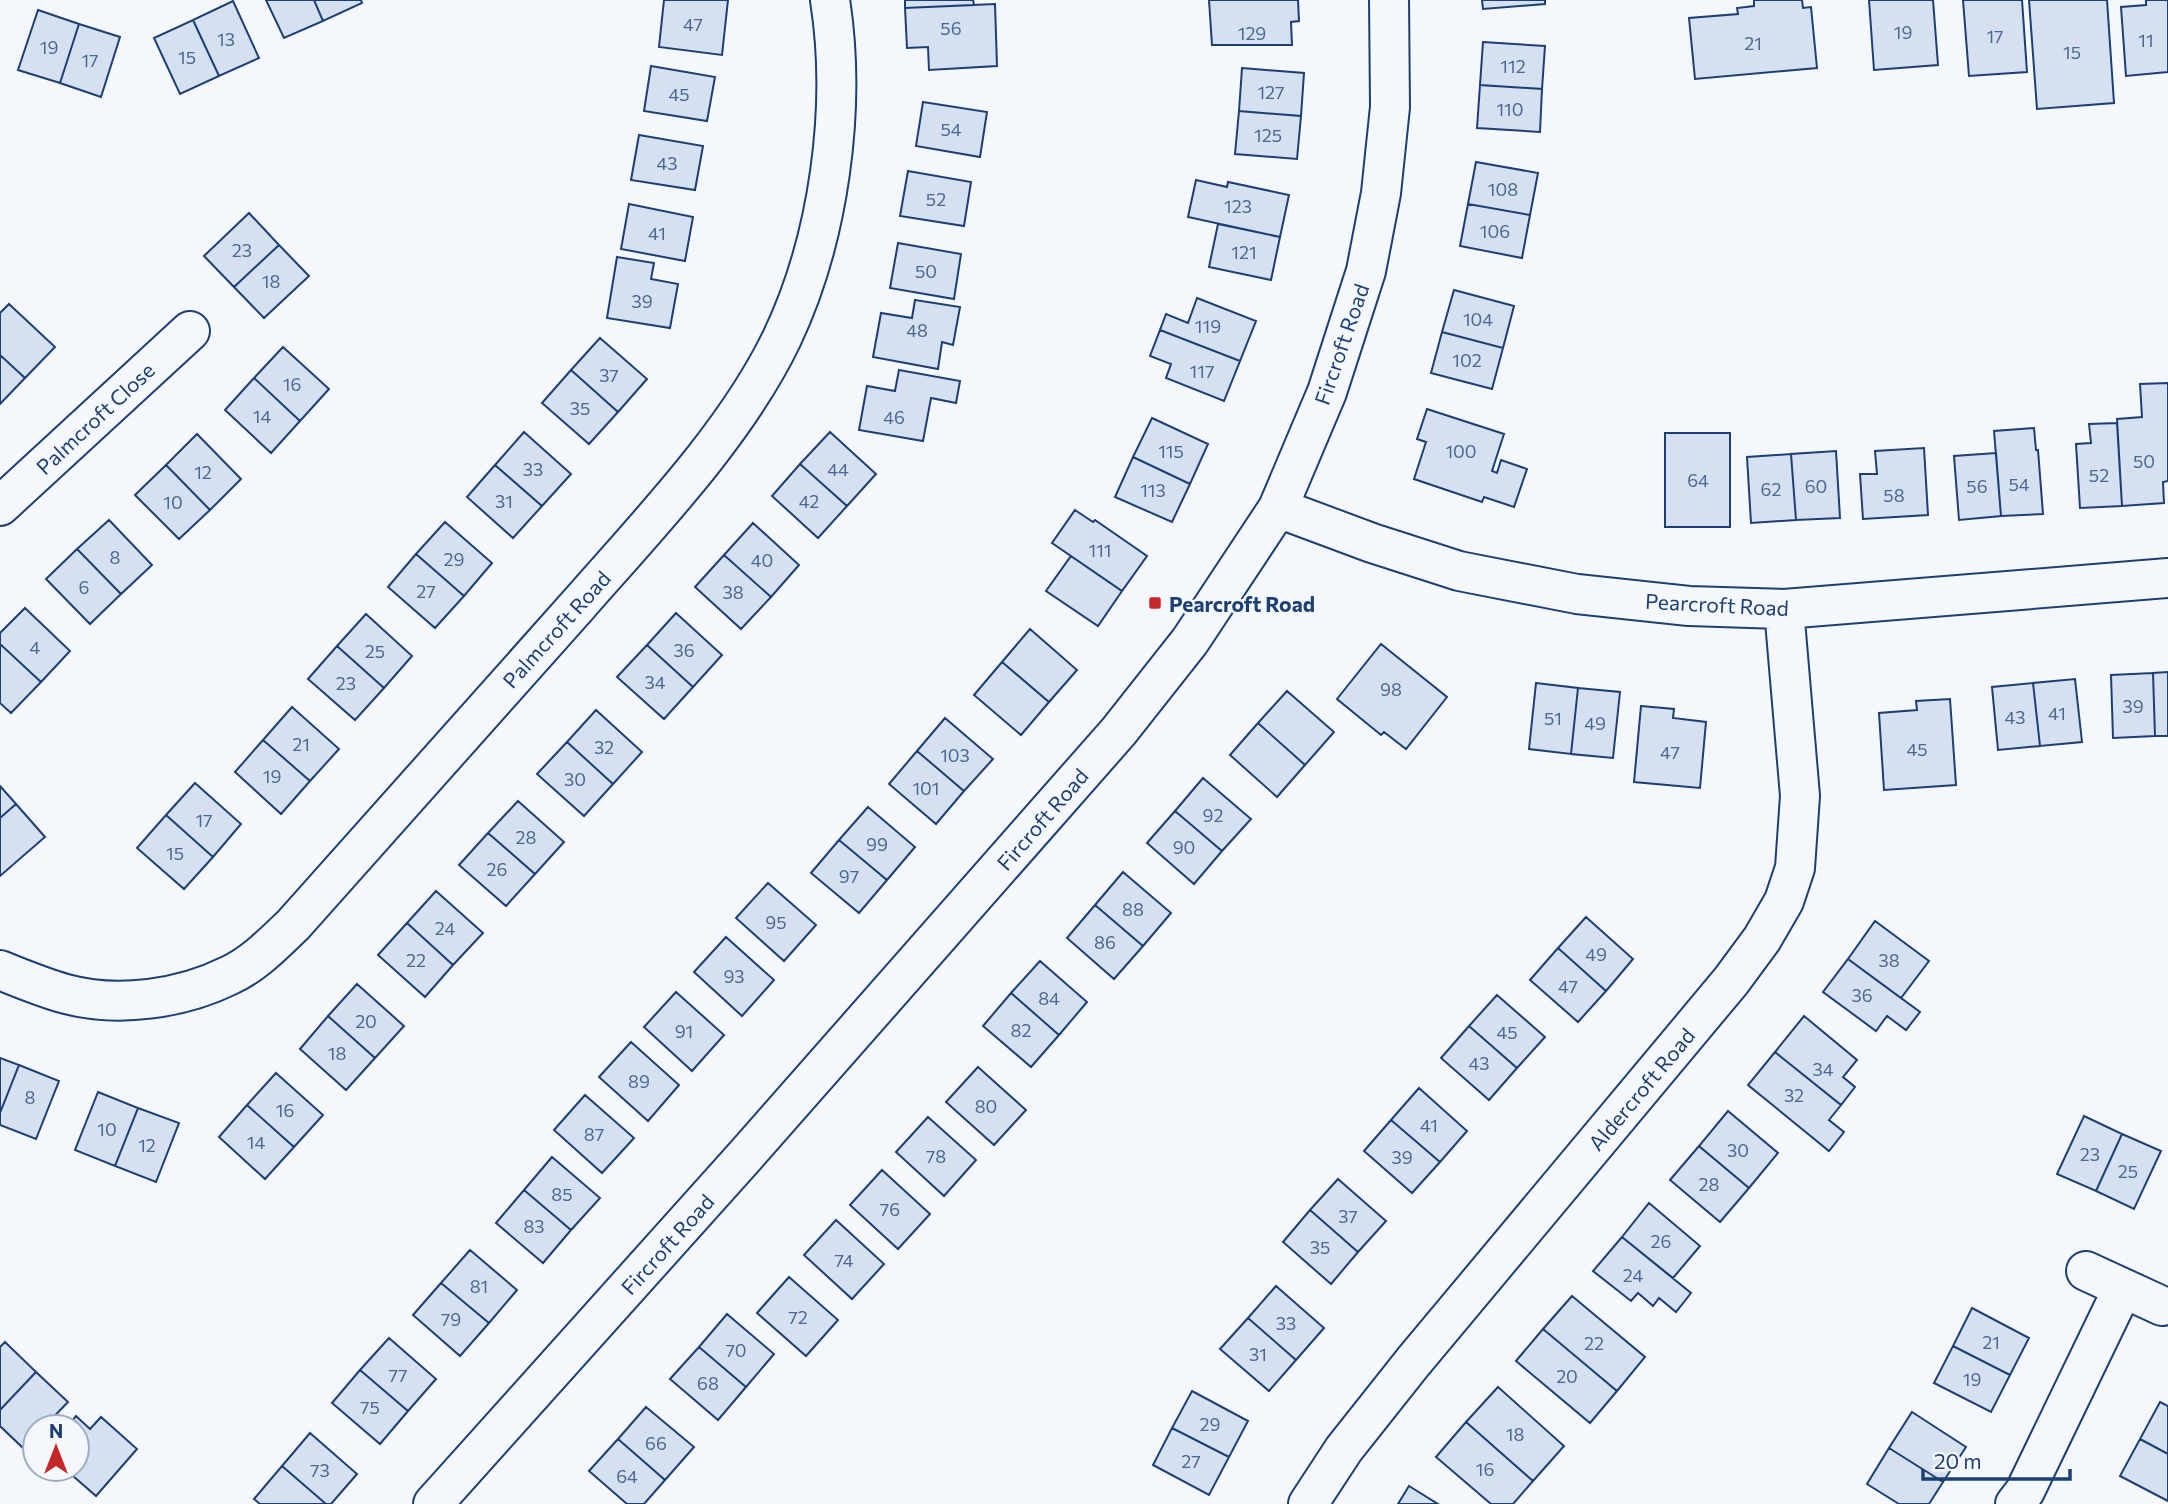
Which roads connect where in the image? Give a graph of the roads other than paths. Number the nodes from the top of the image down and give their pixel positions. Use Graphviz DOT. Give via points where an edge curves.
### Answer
graph roads {
  1 [pos="830,0"];
  2 [pos="1390,0"];
  3 [pos="190,331"];
  4 [pos="0,506"];
  5 [pos="1278,508"];
  6 [pos="2168,578"];
  7 [pos="1784,609"];
  8 [pos="0,970"];
  9 [pos="2086,1271"];
  10 [pos="2123,1288"];
  11 [pos="2162,1306"];
  12 [pos="433,1504"];
  13 [pos="1308,1504"];
  14 [pos="2015,1504"];
  1 -- 8 [label="street, Palmcroft Road" via="836,64 832,153 811,260 795,306 746,399 711,449 636,538 293,925 232,975 173,994 107,1000 68,994"];
  2 -- 5 [label="street, Fircroft Road" via="1390,107 1381,193 1366,271 1327,391"];
  3 -- 4 [label="street, Palmcroft Close"];
  5 -- 7 [label="street, Pearcroft Road" via="1372,543 1485,576 1577,594 1689,606"];
  5 -- 12 [label="street, Fircroft Road" via="1190,641 1119,731"];
  6 -- 7 [label="street, Pearcroft Road"];
  7 -- 13 [label="street, Aldercroft Road" via="1800,796 1795,868 1784,901 1731,981 1413,1362 1344,1449"];
  9 -- 10 [label="street"];
  10 -- 11 [label="street"];
  10 -- 14 [label="street"];
}
